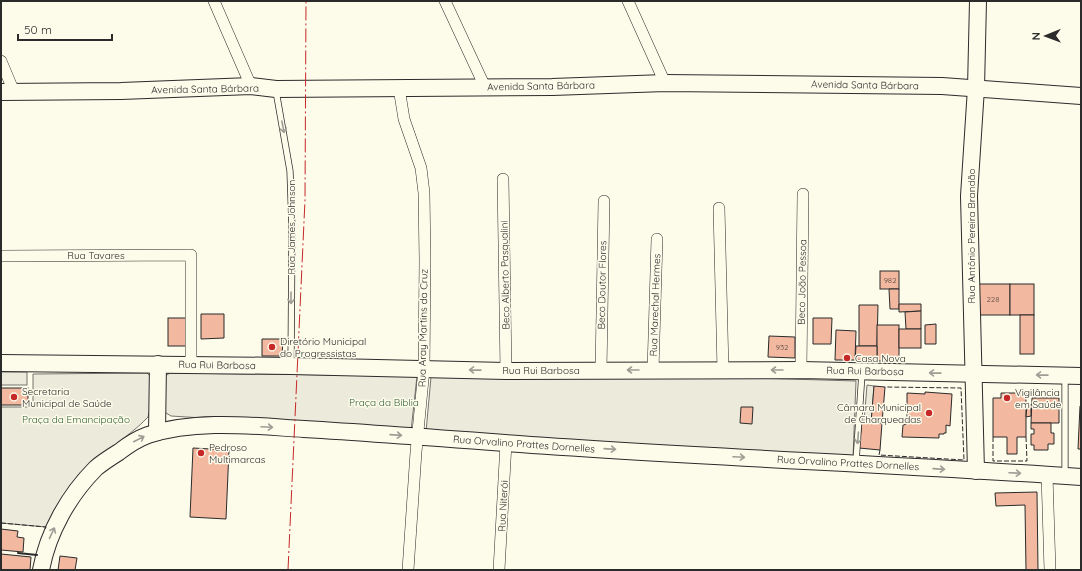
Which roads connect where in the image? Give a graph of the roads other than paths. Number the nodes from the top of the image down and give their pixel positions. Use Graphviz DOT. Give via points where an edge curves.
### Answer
graph roads {
  1 [pos="214,1"];
  2 [pos="445,1"];
  3 [pos="628,1"];
  4 [pos="978,1"];
  5 [pos="1,61"];
  6 [pos="665,83"];
  7 [pos="251,86"];
  8 [pos="484,87"];
  9 [pos="399,88"];
  10 [pos="976,88"];
  11 [pos="276,89"];
  12 [pos="8,92"];
  13 [pos="1081,96"];
  14 [pos="503,179"];
  15 [pos="803,194"];
  16 [pos="604,201"];
  17 [pos="719,208"];
  18 [pos="657,239"];
  19 [pos="1,256"];
  20 [pos="1,363"];
  21 [pos="158,364"];
  22 [pos="192,365"];
  23 [pos="291,366"];
  24 [pos="424,369"];
  25 [pos="601,370"];
  26 [pos="653,370"];
  27 [pos="723,370"];
  28 [pos="801,370"];
  29 [pos="506,371"];
  30 [pos="862,371"];
  31 [pos="974,374"];
  32 [pos="1065,376"];
  33 [pos="1081,376"];
  34 [pos="157,432"];
  35 [pos="417,437"];
  36 [pos="506,443"];
  37 [pos="856,464"];
  38 [pos="976,471"];
  39 [pos="1047,475"];
  40 [pos="1065,476"];
  41 [pos="1081,477"];
  42 [pos="41,570"];
  43 [pos="408,570"];
  44 [pos="499,570"];
  45 [pos="1050,570"];
  1 -- 7 [label="street"];
  2 -- 8 [label="street"];
  3 -- 6 [label="street"];
  4 -- 10 [label="street, Rua Antônio Pereira Brandão"];
  5 -- 12 [label="street"];
  6 -- 8 [label="street, Avenida Santa Bárbara"];
  6 -- 10 [label="street, Avenida Santa Bárbara"];
  7 -- 11 [label="street, Avenida Santa Bárbara"];
  7 -- 12 [label="street, Avenida Santa Bárbara"];
  8 -- 9 [label="street, Avenida Santa Bárbara"];
  9 -- 11 [label="street, Avenida Santa Bárbara"];
  9 -- 24 [label="street, Rua Aray Martins da Cruz" via="404,119 421,168 424,193"];
  10 -- 13 [label="street, Avenida Santa Bárbara"];
  10 -- 31 [label="street, Rua Antônio Pereira Brandão" via="969,196"];
  11 -- 23 [label="lane, Rua James Johnson, one-way" via="290,171"];
  14 -- 29 [label="street, Beco Alberto Pasqualini"];
  15 -- 28 [label="street, Beco João Pessoa"];
  16 -- 25 [label="street, Beco Doutor Flores"];
  17 -- 27 [label="street"];
  18 -- 26 [label="street, Rua Marechal Hermes"];
  19 -- 22 [label="street, Rua Tavares" via="191,255"];
  20 -- 21 [label="street, Rua Rui Barbosa"];
  21 -- 22 [label="street, Rua Rui Barbosa"];
  21 -- 34 [label="street"];
  22 -- 23 [label="street, Rua Rui Barbosa"];
  23 -- 24 [label="street, Rua Rui Barbosa"];
  29 -- 24 [label="street, Rua Rui Barbosa, one-way"];
  24 -- 35 [label="street, Rua Aray Martins da Cruz"];
  26 -- 25 [label="street, Rua Rui Barbosa, one-way"];
  25 -- 29 [label="street, Rua Rui Barbosa"];
  26 -- 27 [label="street, Rua Rui Barbosa"];
  28 -- 27 [label="street, Rua Rui Barbosa, one-way"];
  28 -- 30 [label="street, Rua Rui Barbosa"];
  31 -- 30 [label="street, Rua Rui Barbosa, one-way"];
  30 -- 37 [label="lane, one-way"];
  32 -- 31 [label="street, Rua Rui Barbosa, one-way"];
  31 -- 38 [label="street, Rua Antônio Pereira Brandão"];
  32 -- 33 [label="street, Rua Rui Barbosa"];
  32 -- 40 [label="lane"];
  34 -- 35 [label="street, Rua Orvalino Prattes Dornelles, one-way" via="207,425 260,426"];
  42 -- 34 [label="street, Rua Orvalino Prattes Dornelles, one-way" via="52,531 88,477 104,462 132,443"];
  35 -- 36 [label="street, Rua Orvalino Prattes Dornelles"];
  35 -- 43 [label="street, Rua Aray Martins da Cruz"];
  36 -- 37 [label="street, Rua Orvalino Prattes Dornelles, one-way"];
  36 -- 44 [label="street, Rua Niterói"];
  37 -- 38 [label="street, Rua Orvalino Prattes Dornelles, one-way"];
  38 -- 39 [label="street, Rua Orvalino Prattes Dornelles, one-way"];
  39 -- 40 [label="street, Rua Orvalino Prattes Dornelles"];
  39 -- 45 [label="street"];
  40 -- 41 [label="street, Rua Orvalino Prattes Dornelles"];
}
